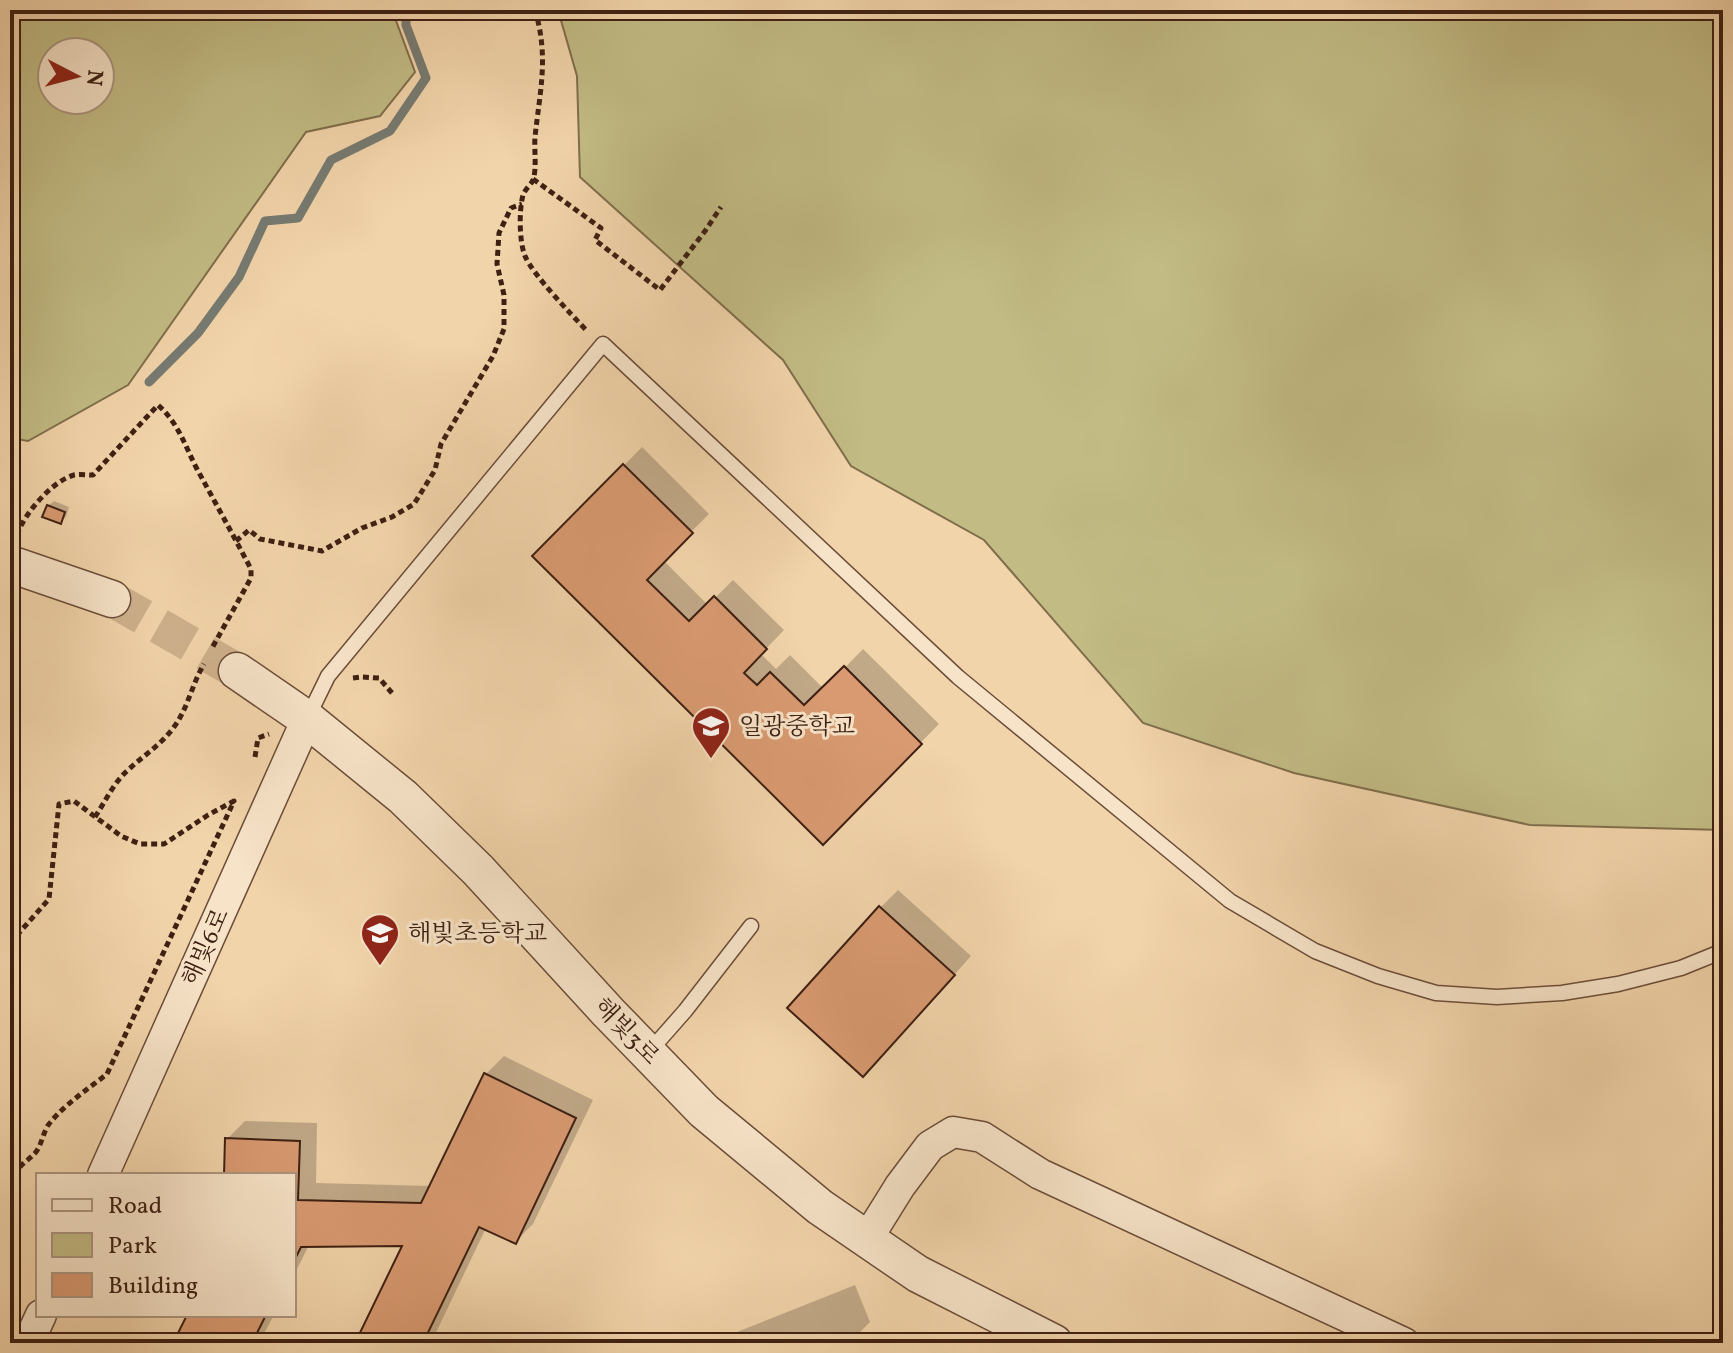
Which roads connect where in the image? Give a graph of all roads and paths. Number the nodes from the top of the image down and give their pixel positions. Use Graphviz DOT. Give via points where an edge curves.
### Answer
graph roads {
  1 [pos="535,10"];
  2 [pos="533,179"];
  3 [pos="522,204"];
  4 [pos="721,207"];
  5 [pos="603,344"];
  6 [pos="21,523"];
  7 [pos="236,541"];
  8 [pos="10,564"];
  9 [pos="112,599"];
  10 [pos="237,671"];
  11 [pos="328,676"];
  12 [pos="392,693"];
  13 [pos="307,719"];
  14 [pos="95,817"];
  15 [pos="751,926"];
  16 [pos="10,943"];
  17 [pos="1723,951"];
  18 [pos="647,1053"];
  19 [pos="104,1173"];
  20 [pos="10,1231"];
  21 [pos="867,1239"];
  22 [pos="40,1317"];
  23 [pos="28,1343"];
  24 [pos="1054,1343"];
  25 [pos="1404,1343"];
  1 -- 2 [label="path" via="543,70"];
  2 -- 3 [label="path"];
  2 -- 4 [label="path" via="601,228 595,240 660,290"];
  3 -- 5 [label="path" via="525,255"];
  3 -- 7 [label="path" via="511,208 499,233 504,329 414,504 322,551 260,539 249,530"];
  5 -- 11 [label="lane"];
  5 -- 17 [label="lane" via="958,677 1230,901 1315,951 1436,993 1497,997 1618,984"];
  6 -- 7 [label="path" via="56,485 73,475 93,475 158,405 181,432"];
  7 -- 14 [label="path" via="251,578 195,680 186,707 162,742 125,772"];
  8 -- 9 [label="street"];
  10 -- 13 [label="street, 해빛3로"];
  11 -- 12 [label="path" via="379,678"];
  11 -- 13 [label="lane"];
  13 -- 18 [label="street, 해빛3로" via="403,797 468,860"];
  13 -- 19 [label="street, 해빛6로"];
  14 -- 16 [label="path" via="74,801 59,804 49,899"];
  14 -- 20 [label="path" via="140,844 164,844 234,801 107,1074 50,1123 38,1150 19,1165 10,1185"];
  15 -- 18 [label="lane"];
  18 -- 21 [label="street, 해빛3로" via="704,1111"];
  21 -- 24 [label="street, 해빛3로" via="918,1274"];
  21 -- 25 [label="street" via="930,1146 953,1132 982,1137 1040,1174"];
  22 -- 23 [label="street"];
}
